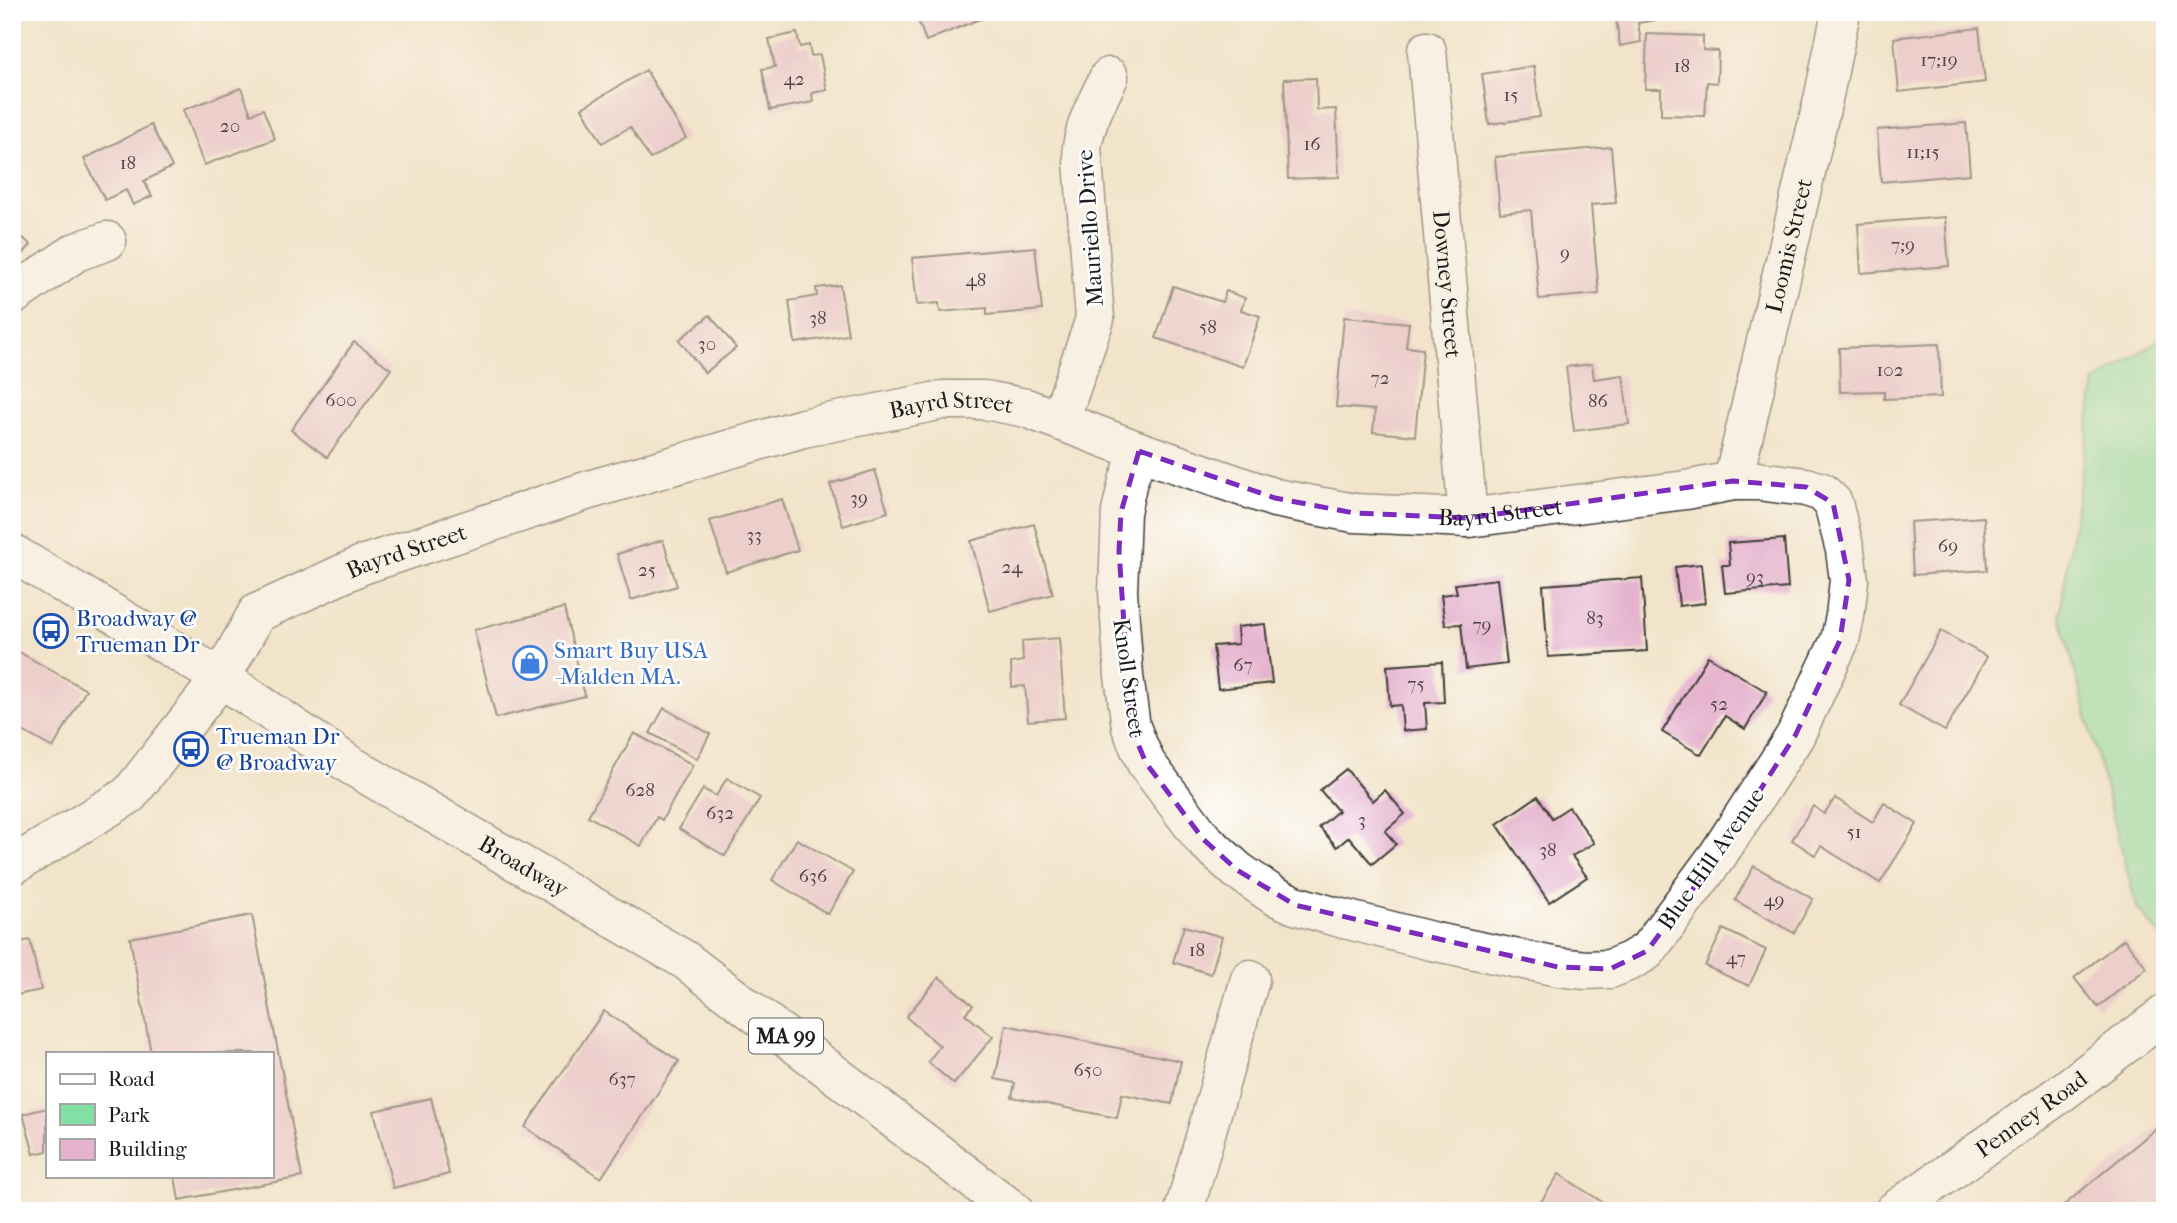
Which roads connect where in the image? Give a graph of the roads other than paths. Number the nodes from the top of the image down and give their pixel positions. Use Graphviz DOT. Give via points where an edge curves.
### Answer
graph roads {
  1 [pos="1841,12"];
  2 [pos="1427,51"];
  3 [pos="1109,77"];
  4 [pos="107,241"];
  5 [pos="12,296"];
  6 [pos="1060,420"];
  7 [pos="1139,451"];
  8 [pos="1733,481"];
  9 [pos="1468,518"];
  10 [pos="12,553"];
  11 [pos="221,678"];
  12 [pos="12,866"];
  13 [pos="1273,895"];
  14 [pos="1251,979"];
  15 [pos="2165,1014"];
  16 [pos="1014,1211"];
  17 [pos="1184,1211"];
  18 [pos="1894,1211"];
  1 -- 8 [label="street, Loomis Street"];
  2 -- 9 [label="street, Downey Street"];
  3 -- 6 [label="street, Mauriello Drive" via="1090,115 1082,147 1096,319"];
  4 -- 5 [label="street" via="76,252"];
  6 -- 7 [label="street, Bayrd Street"];
  6 -- 11 [label="street, Bayrd Street" via="985,400 943,400 803,428 590,490 362,565 257,613"];
  7 -- 9 [label="street, Bayrd Street" via="1275,498 1312,506 1354,513"];
  7 -- 13 [label="street, Knoll Street" via="1121,512 1119,551 1118,591 1131,727 1146,763 1203,839"];
  8 -- 9 [label="street, Bayrd Street"];
  8 -- 13 [label="street, Blue Hill Avenue" via="1806,487 1828,498 1845,550 1849,580 1845,616 1840,640 1795,736 1718,855 1647,950 1610,969 1558,967 1431,941 1304,908"];
  10 -- 11 [label="street, Broadway / MA 99"];
  11 -- 12 [label="street, Bayrd Street" via="129,795"];
  11 -- 16 [label="street, Broadway / MA 99" via="352,766 685,960"];
  14 -- 17 [label="street"];
  15 -- 18 [label="street, Penney Road"];
}
